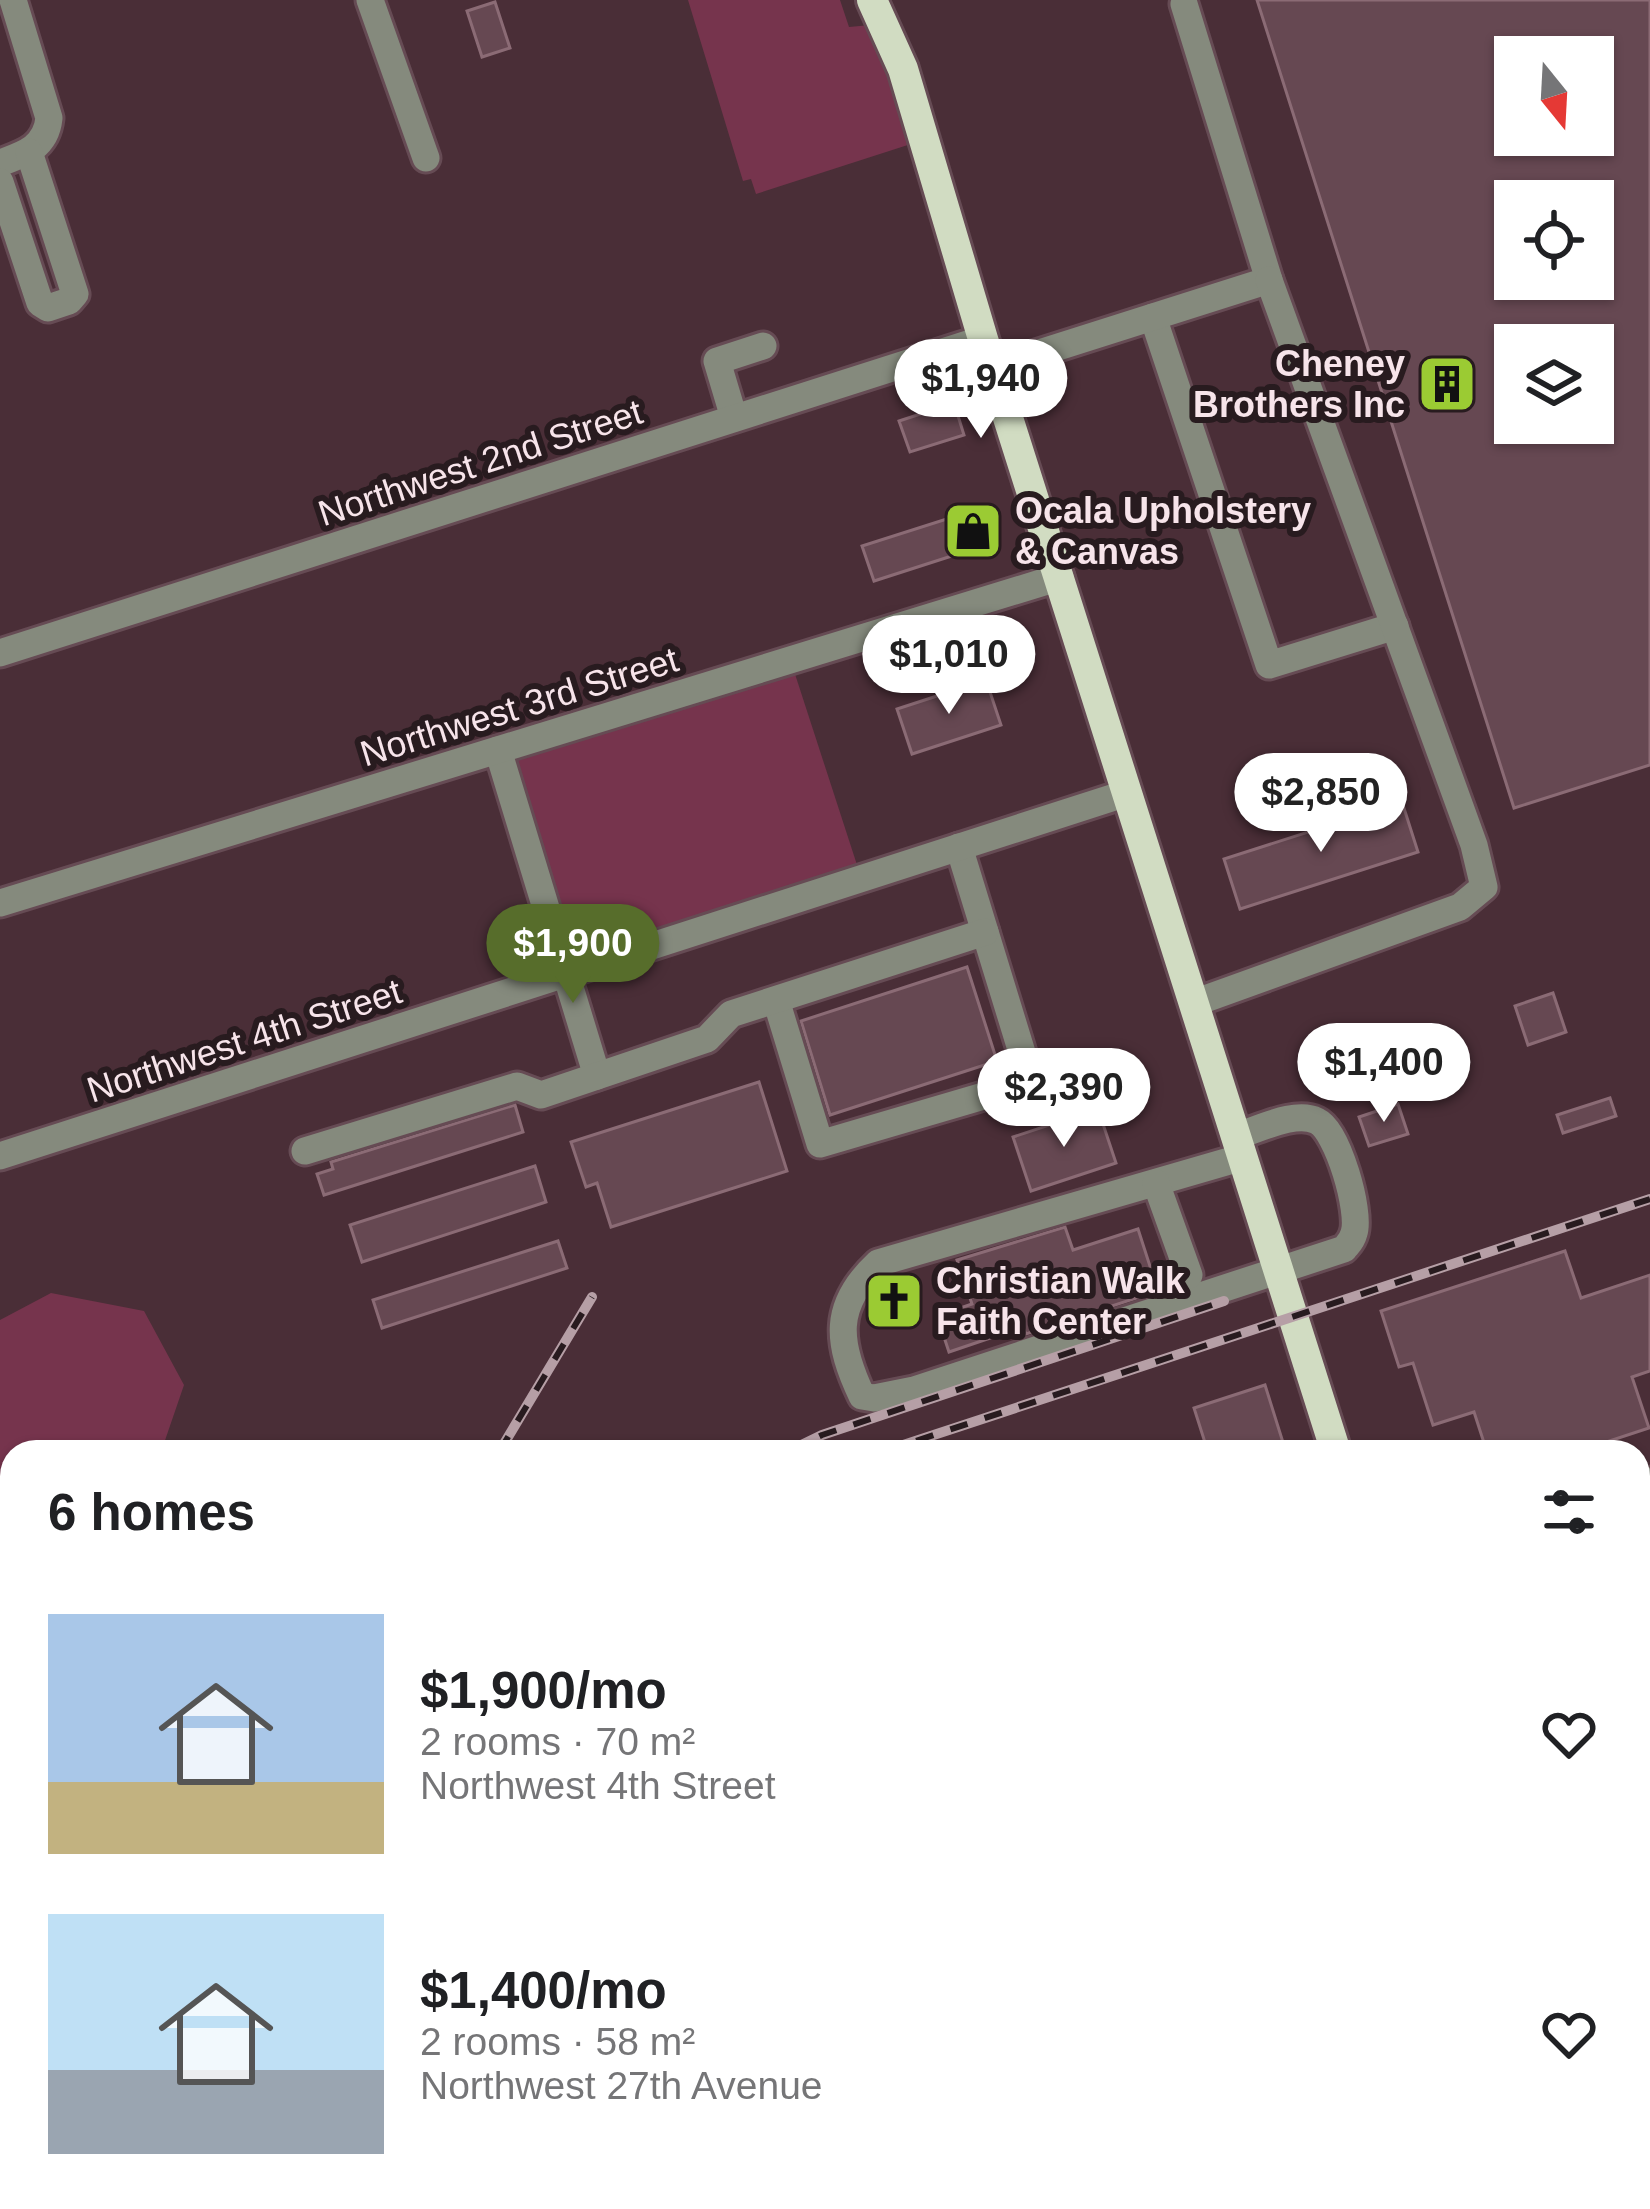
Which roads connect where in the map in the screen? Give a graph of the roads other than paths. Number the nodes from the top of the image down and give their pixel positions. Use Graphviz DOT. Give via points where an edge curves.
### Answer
graph roads {
  1 [pos="14,0"];
  2 [pos="370,0"];
  3 [pos="872,0"];
  4 [pos="891,0"];
  5 [pos="1184,4"];
  6 [pos="903,69"];
  7 [pos="29,152"];
  8 [pos="426,158"];
  9 [pos="0,163"];
  10 [pos="0,182"];
  11 [pos="1269,280"];
  12 [pos="1153,316"];
  13 [pos="763,346"];
  14 [pos="987,353"];
  15 [pos="734,418"];
  16 [pos="1060,577"];
  17 [pos="1395,626"];
  18 [pos="0,653"];
  19 [pos="498,749"];
  20 [pos="1126,793"];
  21 [pos="959,847"];
  22 [pos="0,903"];
  23 [pos="985,932"];
  24 [pos="567,975"];
  25 [pos="776,1000"];
  26 [pos="1194,1004"];
  27 [pos="597,1076"];
  28 [pos="1239,1147"];
  29 [pos="305,1151"];
  30 [pos="0,1156"];
  31 [pos="1156,1183"];
  32 [pos="1278,1270"];
  33 [pos="1189,1275"];
  34 [pos="1332,1440"];
  1 -- 7 [label="street" via="49,118"];
  2 -- 8 [label="street"];
  3 -- 6 [label="main road"];
  4 -- 6 [label="main road"];
  5 -- 11 [label="street"];
  6 -- 14 [label="main road"];
  7 -- 9 [label="street"];
  7 -- 10 [label="street" via="75,294 69,301 40,303"];
  11 -- 12 [label="street, Northwest 2nd Street"];
  11 -- 17 [label="street"];
  12 -- 14 [label="street, Northwest 2nd Street"];
  12 -- 17 [label="street" via="1269,665"];
  13 -- 15 [label="street" via="718,361"];
  14 -- 15 [label="street, Northwest 2nd Street"];
  14 -- 16 [label="main road"];
  15 -- 18 [label="street, Northwest 2nd Street"];
  16 -- 19 [label="street, Northwest 3rd Street"];
  16 -- 20 [label="main road"];
  17 -- 26 [label="street" via="1484,887 1460,907"];
  19 -- 22 [label="street, Northwest 3rd Street"];
  19 -- 24 [label="street"];
  20 -- 21 [label="street, Northwest 4th Street"];
  20 -- 26 [label="main road"];
  21 -- 23 [label="street"];
  21 -- 24 [label="street, Northwest 4th Street"];
  23 -- 25 [label="street"];
  23 -- 25 [label="street" via="1031,1082 985,1097 820,1144"];
  24 -- 27 [label="street"];
  24 -- 30 [label="street, Northwest 4th Street"];
  25 -- 27 [label="street" via="731,1014 706,1039"];
  26 -- 28 [label="main road"];
  27 -- 29 [label="street" via="541,1095 517,1086"];
  28 -- 31 [label="street"];
  28 -- 32 [label="main road"];
  28 -- 32 [label="street" via="1297,1118 1316,1121 1352,1189 1354,1238 1344,1249"];
  31 -- 32 [label="street" via="878,1263 845,1307 844,1358 862,1396 914,1390"];
  31 -- 33 [label="street"];
  32 -- 34 [label="main road"];
}
